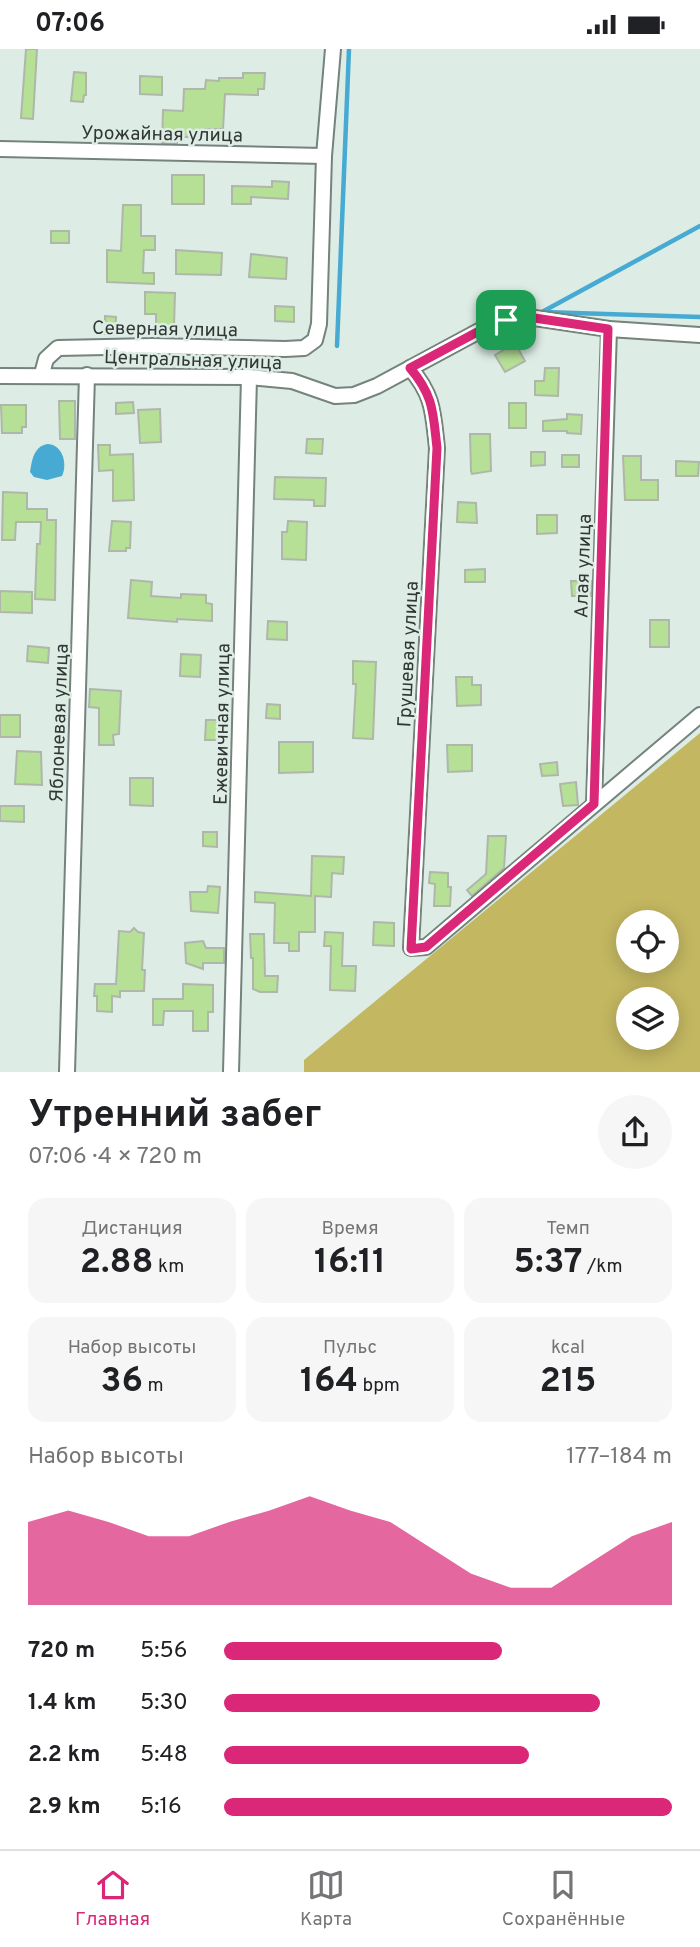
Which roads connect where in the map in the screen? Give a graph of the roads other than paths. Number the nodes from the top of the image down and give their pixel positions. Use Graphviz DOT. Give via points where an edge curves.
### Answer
graph roads {
  1 [pos="333,49"];
  2 [pos="0,149"];
  3 [pos="324,156"];
  4 [pos="608,329"];
  5 [pos="700,335"];
  6 [pos="410,368"];
  7 [pos="42,374"];
  8 [pos="87,375"];
  9 [pos="0,376"];
  10 [pos="249,377"];
  11 [pos="700,715"];
  12 [pos="594,804"];
  13 [pos="67,1072"];
  14 [pos="231,1072"];
  1 -- 3 [label="street"];
  2 -- 3 [label="street, Урожайная улица"];
  3 -- 7 [label="street, Северная улица" via="315,340 304,348 58,348 46,359"];
  4 -- 5 [label="street, Центральная улица"];
  4 -- 6 [label="street, Центральная улица" via="521,316 481,330"];
  4 -- 12 [label="street, Алая улица"];
  6 -- 10 [label="street, Центральная улица" via="366,390 335,396 292,381"];
  6 -- 12 [label="street, Грушевая улица" via="431,401 437,448 411,949 426,947"];
  7 -- 8 [label="street, Центральная улица"];
  7 -- 9 [label="street, Центральная улица"];
  8 -- 10 [label="street, Центральная улица"];
  8 -- 13 [label="street, Яблоневая улица"];
  10 -- 14 [label="street, Ежевичная улица"];
  11 -- 12 [label="street"];
}
